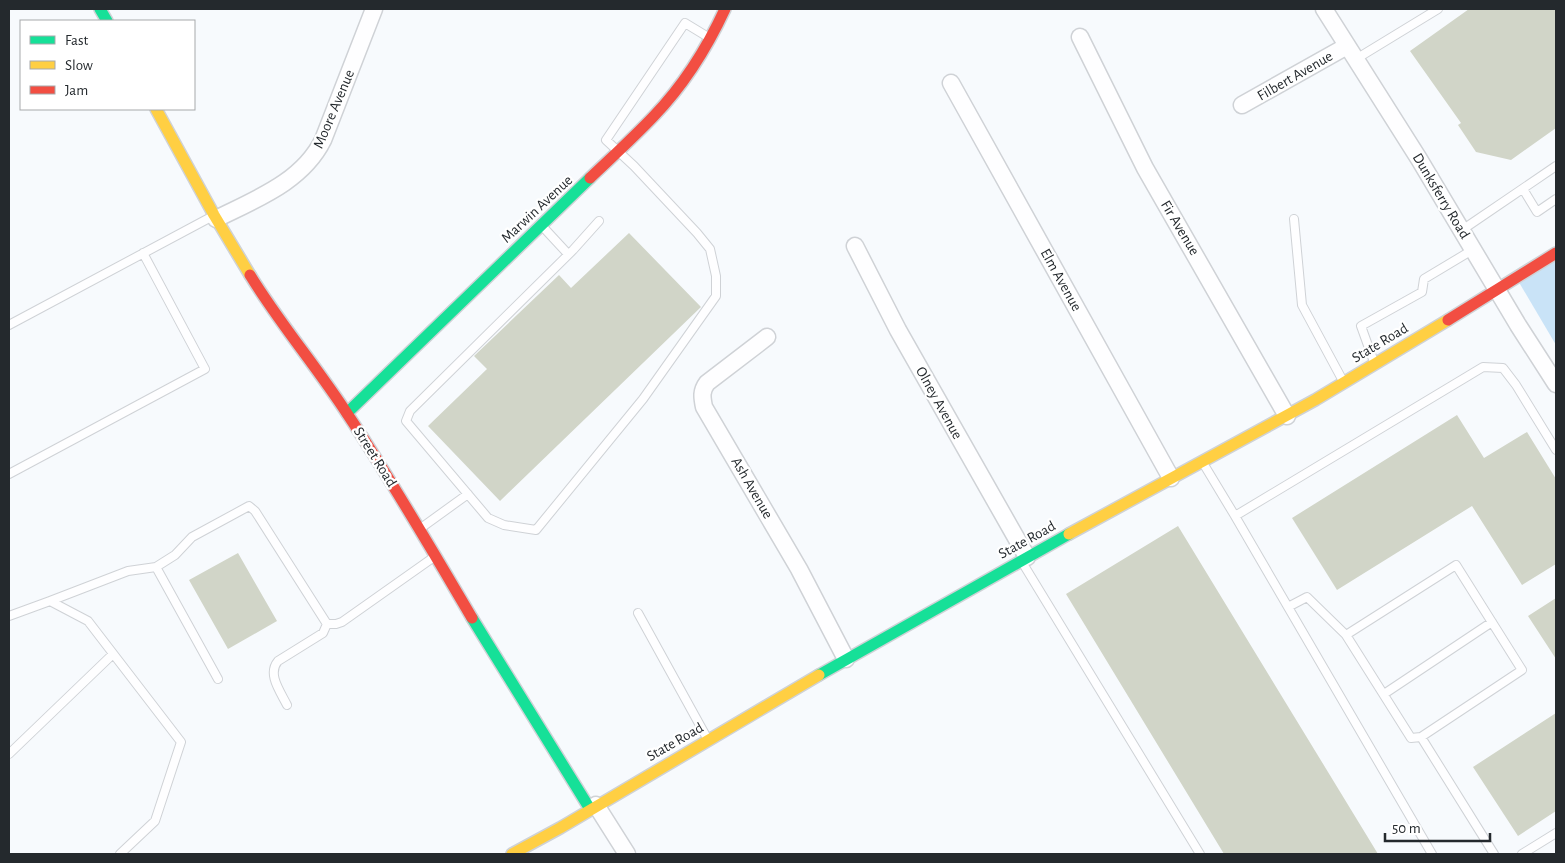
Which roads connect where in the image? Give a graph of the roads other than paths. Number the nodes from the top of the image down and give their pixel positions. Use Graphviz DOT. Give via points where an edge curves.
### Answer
graph roads {
  1 [pos="100,9"];
  2 [pos="374,9"];
  3 [pos="725,9"];
  4 [pos="1326,9"];
  5 [pos="1438,9"];
  6 [pos="106,20"];
  7 [pos="1080,37"];
  8 [pos="710,38"];
  9 [pos="1352,53"];
  10 [pos="951,83"];
  11 [pos="1242,105"];
  12 [pos="157,110"];
  13 [pos="618,150"];
  14 [pos="1556,166"];
  15 [pos="1523,189"];
  16 [pos="1556,199"];
  17 [pos="215,217"];
  18 [pos="1294,219"];
  19 [pos="599,221"];
  20 [pos="542,225"];
  21 [pos="1462,230"];
  22 [pos="855,246"];
  23 [pos="1474,249"];
  24 [pos="143,253"];
  25 [pos="1556,253"];
  26 [pos="568,254"];
  27 [pos="1498,290"];
  28 [pos="9,325"];
  29 [pos="767,337"];
  30 [pos="1374,364"];
  31 [pos="1344,383"];
  32 [pos="1556,384"];
  33 [pos="347,413"];
  34 [pos="1287,416"];
  35 [pos="1556,450"];
  36 [pos="1202,462"];
  37 [pos="9,474"];
  38 [pos="1171,478"];
  39 [pos="468,494"];
  40 [pos="1235,516"];
  41 [pos="420,529"];
  42 [pos="436,556"];
  43 [pos="1024,559"];
  44 [pos="156,567"];
  45 [pos="50,601"];
  46 [pos="1288,607"];
  47 [pos="638,613"];
  48 [pos="9,616"];
  49 [pos="1492,622"];
  50 [pos="327,624"];
  51 [pos="1346,634"];
  52 [pos="113,654"];
  53 [pos="846,659"];
  54 [pos="218,679"];
  55 [pos="1384,694"];
  56 [pos="287,705"];
  57 [pos="1421,737"];
  58 [pos="708,740"];
  59 [pos="9,754"];
  60 [pos="593,807"];
  61 [pos="1556,833"];
  62 [pos="120,854"];
  63 [pos="512,854"];
  64 [pos="627,854"];
  65 [pos="1200,854"];
  66 [pos="1432,854"];
  67 [pos="1494,854"];
  68 [pos="1522,854"];
  1 -- 6 [label="main road"];
  2 -- 17 [label="street, Moore Avenue" via="313,158 292,179"];
  3 -- 8 [label="main road, Marwin Avenue"];
  4 -- 9 [label="street, Dunksferry Road"];
  5 -- 9 [label="lane"];
  7 -- 34 [label="street, Fir Avenue" via="1145,168"];
  8 -- 13 [label="main road, Marwin Avenue" via="667,102"];
  8 -- 13 [label="lane" via="685,23 606,140"];
  9 -- 11 [label="street, Filbert Avenue"];
  9 -- 21 [label="street, Dunksferry Road"];
  10 -- 38 [label="street, Elm Avenue"];
  12 -- 17 [label="main road, Street Road"];
  13 -- 20 [label="main road, Marwin Avenue"];
  13 -- 39 [label="lane" via="710,249 716,276 716,296 643,399 536,530 504,526 488,518"];
  14 -- 15 [label="lane"];
  15 -- 16 [label="lane" via="1537,212"];
  15 -- 21 [label="lane"];
  17 -- 24 [label="lane"];
  17 -- 33 [label="main road, Street Road" via="270,307"];
  18 -- 31 [label="lane" via="1302,304"];
  19 -- 26 [label="lane"];
  20 -- 26 [label="lane"];
  20 -- 33 [label="main road, Marwin Avenue"];
  21 -- 23 [label="street, Dunksferry Road"];
  22 -- 43 [label="street, Olney Avenue"];
  23 -- 27 [label="street, Dunksferry Road"];
  23 -- 30 [label="lane" via="1424,279 1422,292 1361,326"];
  24 -- 28 [label="lane"];
  24 -- 37 [label="lane" via="205,369"];
  25 -- 27 [label="main road, State Road"];
  26 -- 39 [label="lane" via="410,411 406,421"];
  27 -- 30 [label="main road, State Road"];
  27 -- 32 [label="street, Dunksferry Road"];
  29 -- 53 [label="street, Ash Avenue" via="703,388 704,408 799,569"];
  30 -- 31 [label="main road, State Road"];
  31 -- 34 [label="main road, State Road"];
  33 -- 41 [label="main road, Street Road"];
  34 -- 36 [label="main road, State Road"];
  35 -- 40 [label="lane" via="1504,368 1483,367"];
  36 -- 38 [label="main road, State Road"];
  36 -- 40 [label="lane"];
  38 -- 43 [label="main road, State Road"];
  39 -- 41 [label="lane"];
  40 -- 46 [label="lane"];
  41 -- 42 [label="main road, Street Road"];
  42 -- 50 [label="lane" via="342,622"];
  42 -- 60 [label="main road, Street Road"];
  43 -- 53 [label="main road, State Road"];
  43 -- 65 [label="lane"];
  44 -- 45 [label="lane" via="128,570"];
  44 -- 50 [label="lane" via="175,555 192,537 249,506"];
  44 -- 54 [label="lane"];
  45 -- 48 [label="lane"];
  45 -- 52 [label="lane" via="88,621"];
  46 -- 51 [label="lane" via="1307,596"];
  46 -- 66 [label="lane"];
  47 -- 58 [label="lane"];
  49 -- 51 [label="lane" via="1456,565"];
  49 -- 55 [label="lane"];
  49 -- 57 [label="lane" via="1522,670"];
  50 -- 56 [label="lane" via="323,633 275,664 272,674"];
  51 -- 55 [label="lane"];
  52 -- 59 [label="lane"];
  52 -- 62 [label="lane" via="181,742 155,821"];
  53 -- 58 [label="main road, State Road"];
  55 -- 57 [label="lane" via="1411,738"];
  57 -- 67 [label="lane"];
  58 -- 60 [label="main road, State Road"];
  60 -- 63 [label="main road, State Road"];
  60 -- 64 [label="street, Street Road"];
  61 -- 68 [label="lane"];
}
